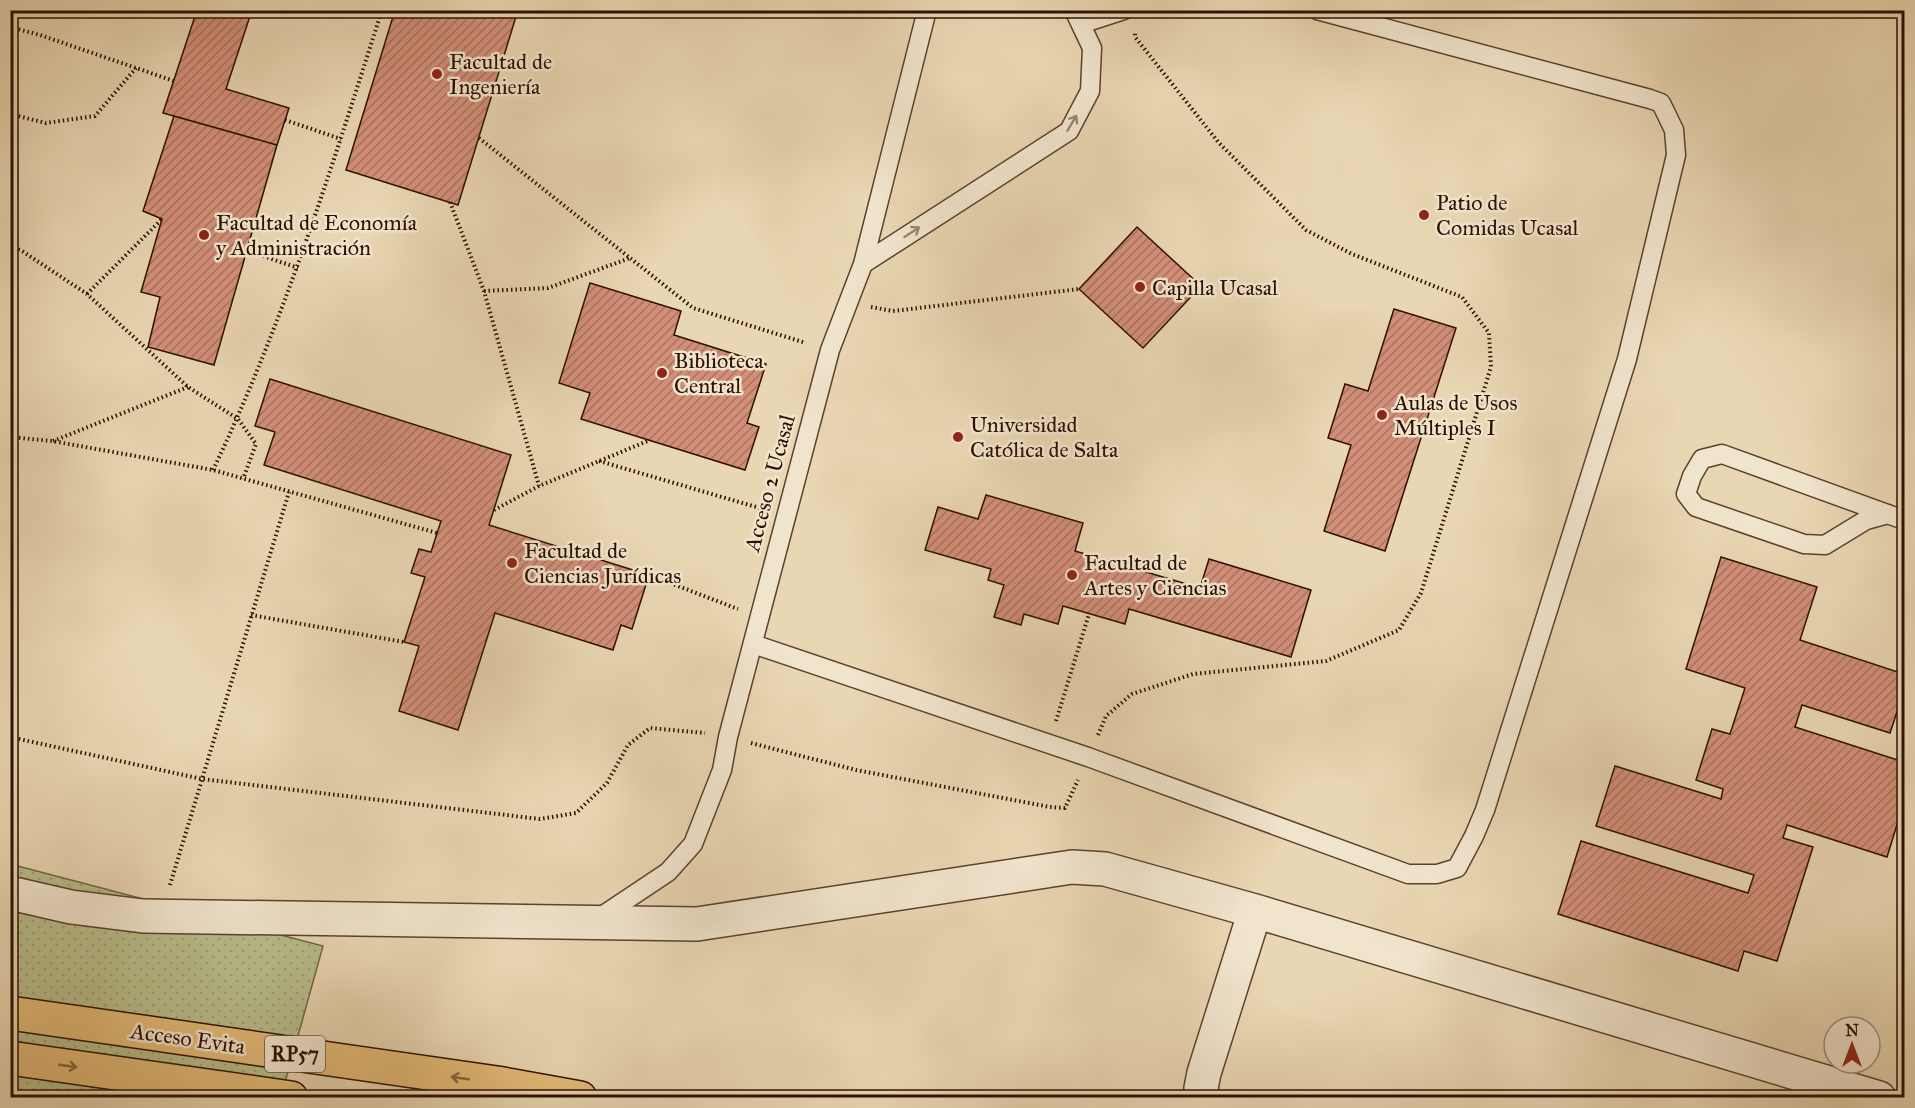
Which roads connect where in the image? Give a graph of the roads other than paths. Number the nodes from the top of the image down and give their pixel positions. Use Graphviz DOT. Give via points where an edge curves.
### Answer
graph roads {
  1 [pos="927,10"];
  2 [pos="1124,10"];
  3 [pos="1317,10"];
  4 [pos="1078,17"];
  5 [pos="863,264"];
  6 [pos="1896,517"];
  7 [pos="753,644"];
  8 [pos="10,893"];
  9 [pos="1255,911"];
  10 [pos="592,922"];
  11 [pos="10,993"];
  12 [pos="10,1013"];
  13 [pos="231,1044"];
  14 [pos="10,1058"];
  15 [pos="291,1098"];
  16 [pos="580,1098"];
  17 [pos="1203,1098"];
  18 [pos="1879,1098"];
  1 -- 5 [label="lane, Acceso 2 Ucasal"];
  2 -- 4 [label="lane"];
  3 -- 7 [label="lane" via="1620,89 1661,103 1674,130 1676,155 1624,370 1485,810 1457,868 1437,874 1408,874 1088,757"];
  5 -- 4 [label="lane, one-way" via="1069,131 1090,91 1092,48"];
  5 -- 7 [label="lane, Acceso 2 Ucasal" via="830,350"];
  6 -- 6 [label="lane" via="1722,454 1702,459 1686,494 1696,507 1804,544 1825,545 1866,520"];
  7 -- 10 [label="lane, Acceso 2 Ucasal" via="722,770 693,844 668,872"];
  8 -- 10 [label="street" via="71,907 142,916"];
  9 -- 10 [label="street" via="1105,869 1072,867 707,923"];
  9 -- 17 [label="street" via="1204,1073"];
  9 -- 18 [label="street"];
  11 -- 13 [label="highway"];
  12 -- 13 [label="highway, Acceso Evita / RP57"];
  16 -- 13 [label="highway, Acceso Evita / RP57, one-way"];
  14 -- 15 [label="highway, Acceso Evita / RP57, one-way"];
}
